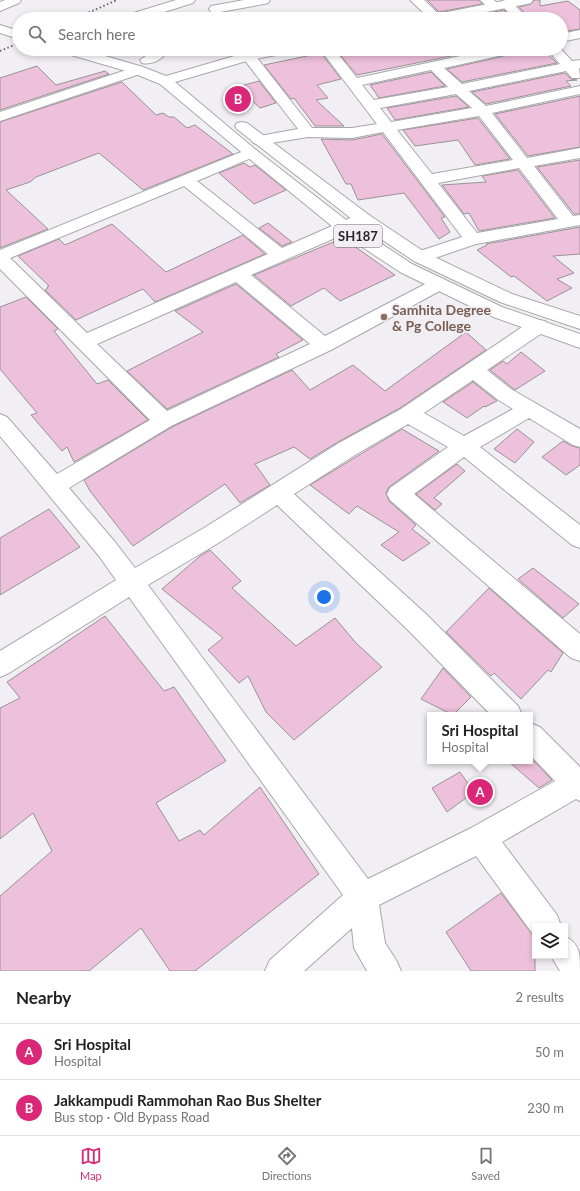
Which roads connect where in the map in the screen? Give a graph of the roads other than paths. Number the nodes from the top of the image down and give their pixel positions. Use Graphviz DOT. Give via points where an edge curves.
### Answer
graph roads {
  1 [pos="15,0"];
  2 [pos="189,0"];
  3 [pos="264,0"];
  4 [pos="416,0"];
  5 [pos="527,0"];
  6 [pos="495,3"];
  7 [pos="0,6"];
  8 [pos="215,9"];
  9 [pos="151,12"];
  10 [pos="428,12"];
  11 [pos="458,12"];
  12 [pos="511,12"];
  13 [pos="0,19"];
  14 [pos="12,23"];
  15 [pos="0,29"];
  16 [pos="12,33"];
  17 [pos="580,34"];
  18 [pos="568,37"];
  19 [pos="99,56"];
  20 [pos="120,56"];
  21 [pos="155,56"];
  22 [pos="237,56"];
  23 [pos="247,56"];
  24 [pos="333,56"];
  25 [pos="480,56"];
  26 [pos="563,56"];
  27 [pos="142,65"];
  28 [pos="574,65"];
  29 [pos="434,66"];
  30 [pos="182,76"];
  31 [pos="580,78"];
  32 [pos="165,81"];
  33 [pos="353,82"];
  34 [pos="458,89"];
  35 [pos="580,90"];
  36 [pos="370,105"];
  37 [pos="483,111"];
  38 [pos="0,117"];
  39 [pos="386,127"];
  40 [pos="308,132"];
  41 [pos="255,147"];
  42 [pos="580,153"];
  43 [pos="525,164"];
  44 [pos="186,180"];
  45 [pos="427,180"];
  46 [pos="363,219"];
  47 [pos="575,221"];
  48 [pos="344,227"];
  49 [pos="473,239"];
  50 [pos="281,256"];
  51 [pos="420,257"];
  52 [pos="0,258"];
  53 [pos="238,274"];
  54 [pos="8,279"];
  55 [pos="439,284"];
  56 [pos="580,322"];
  57 [pos="538,326"];
  58 [pos="580,341"];
  59 [pos="84,342"];
  60 [pos="324,345"];
  61 [pos="473,370"];
  62 [pos="529,409"];
  63 [pos="408,414"];
  64 [pos="164,421"];
  65 [pos="0,422"];
  66 [pos="580,439"];
  67 [pos="464,446"];
  68 [pos="54,486"];
  69 [pos="278,493"];
  70 [pos="580,538"];
  71 [pos="131,583"];
  72 [pos="580,650"];
  73 [pos="0,665"];
  74 [pos="506,712"];
  75 [pos="533,739"];
  76 [pos="579,784"];
  77 [pos="481,838"];
  78 [pos="363,897"];
  79 [pos="544,923"];
  80 [pos="568,956"];
  81 [pos="281,971"];
  82 [pos="385,971"];
  83 [pos="579,971"];
  1 -- 7 [label="street"];
  2 -- 9 [label="street"];
  3 -- 8 [label="street"];
  4 -- 10 [label="street"];
  5 -- 6 [label="street"];
  6 -- 11 [label="street"];
  6 -- 12 [label="street"];
  13 -- 14 [label="street"];
  15 -- 16 [label="street"];
  17 -- 18 [label="street"];
  19 -- 27 [label="street, SH187"];
  20 -- 27 [label="street, SH187"];
  21 -- 27 [label="street"];
  22 -- 30 [label="street"];
  23 -- 40 [label="street"];
  24 -- 33 [label="street"];
  25 -- 29 [label="street"];
  26 -- 28 [label="street"];
  27 -- 30 [label="street, SH187"];
  27 -- 32 [label="street, SH187"];
  27 -- 38 [label="street"];
  28 -- 31 [label="street"];
  28 -- 34 [label="street"];
  29 -- 33 [label="street"];
  29 -- 34 [label="street"];
  30 -- 32 [label="street"];
  30 -- 41 [label="street, SH187"];
  32 -- 41 [label="street, SH187"];
  33 -- 36 [label="street"];
  34 -- 36 [label="street"];
  34 -- 37 [label="street"];
  35 -- 37 [label="street"];
  36 -- 39 [label="street"];
  37 -- 39 [label="street"];
  37 -- 43 [label="street"];
  39 -- 40 [label="street" via="352,132"];
  39 -- 45 [label="street"];
  40 -- 41 [label="street"];
  41 -- 44 [label="street"];
  41 -- 46 [label="street, SH187"];
  41 -- 48 [label="street, SH187"];
  42 -- 43 [label="street"];
  43 -- 45 [label="street"];
  43 -- 47 [label="street"];
  44 -- 50 [label="street"];
  44 -- 52 [label="street"];
  45 -- 49 [label="street"];
  46 -- 48 [label="street"];
  46 -- 51 [label="street, SH187"];
  47 -- 49 [label="street"];
  48 -- 50 [label="street"];
  48 -- 55 [label="street, SH187" via="406,268"];
  49 -- 51 [label="street"];
  50 -- 53 [label="street"];
  51 -- 56 [label="street, SH187" via="506,298"];
  52 -- 54 [label="street"];
  53 -- 59 [label="street"];
  53 -- 60 [label="street"];
  54 -- 59 [label="street"];
  55 -- 57 [label="street, SH187" via="495,311"];
  55 -- 60 [label="street"];
  57 -- 58 [label="street, SH187"];
  57 -- 61 [label="street"];
  59 -- 64 [label="street"];
  60 -- 64 [label="street"];
  61 -- 62 [label="street"];
  61 -- 63 [label="street"];
  62 -- 66 [label="street"];
  62 -- 67 [label="street"];
  63 -- 67 [label="street"];
  63 -- 69 [label="street"];
  64 -- 68 [label="street"];
  65 -- 68 [label="street"];
  67 -- 70 [label="street"];
  67 -- 72 [label="street" via="398,494"];
  68 -- 71 [label="street" via="107,549"];
  69 -- 71 [label="street"];
  69 -- 74 [label="street" via="417,622"];
  71 -- 73 [label="street"];
  71 -- 78 [label="street"];
  75 -- 76 [label="street"];
  76 -- 77 [label="street"];
  77 -- 78 [label="street"];
  77 -- 79 [label="street"];
  78 -- 81 [label="street"];
  78 -- 82 [label="street" via="370,948"];
  80 -- 83 [label="street"];
}
